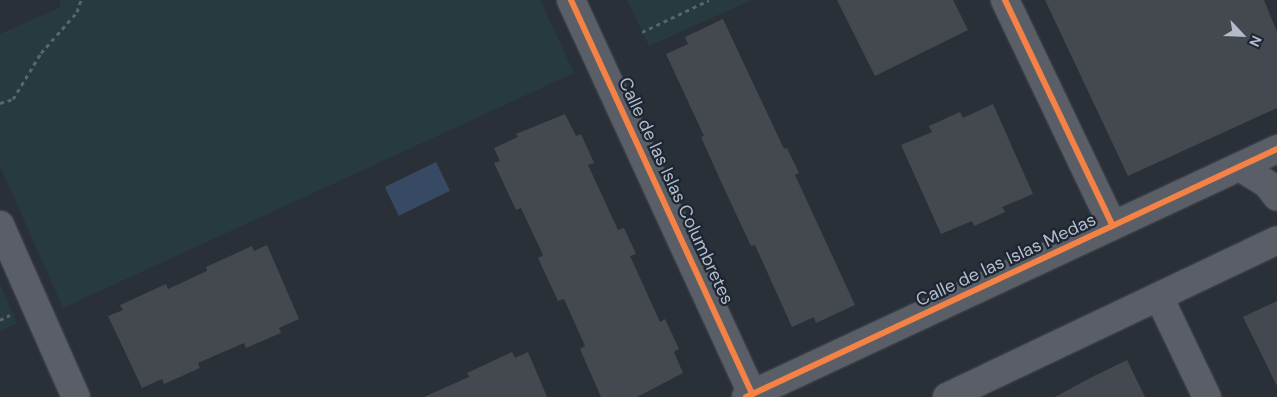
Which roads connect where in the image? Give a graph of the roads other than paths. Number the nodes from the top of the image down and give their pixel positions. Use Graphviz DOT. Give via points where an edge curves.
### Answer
graph roads {
  1 [pos="571,0"];
  2 [pos="1005,0"];
  3 [pos="1277,149"];
  4 [pos="1240,167"];
  5 [pos="1277,197"];
  6 [pos="0,225"];
  7 [pos="1113,226"];
  8 [pos="1277,240"];
  9 [pos="1159,297"];
  10 [pos="749,396"];
  11 [pos="76,397"];
  12 [pos="948,397"];
  13 [pos="1207,397"];
  1 -- 10 [label="street, Calle de las Islas Columbretes"];
  2 -- 7 [label="street"];
  3 -- 4 [label="street, Calle de las Islas Medas"];
  4 -- 5 [label="street" via="1267,184"];
  4 -- 7 [label="street, Calle de las Islas Medas"];
  6 -- 11 [label="street"];
  7 -- 10 [label="street, Calle de las Islas Medas"];
  8 -- 9 [label="street"];
  9 -- 12 [label="street"];
  9 -- 13 [label="street"];
}
